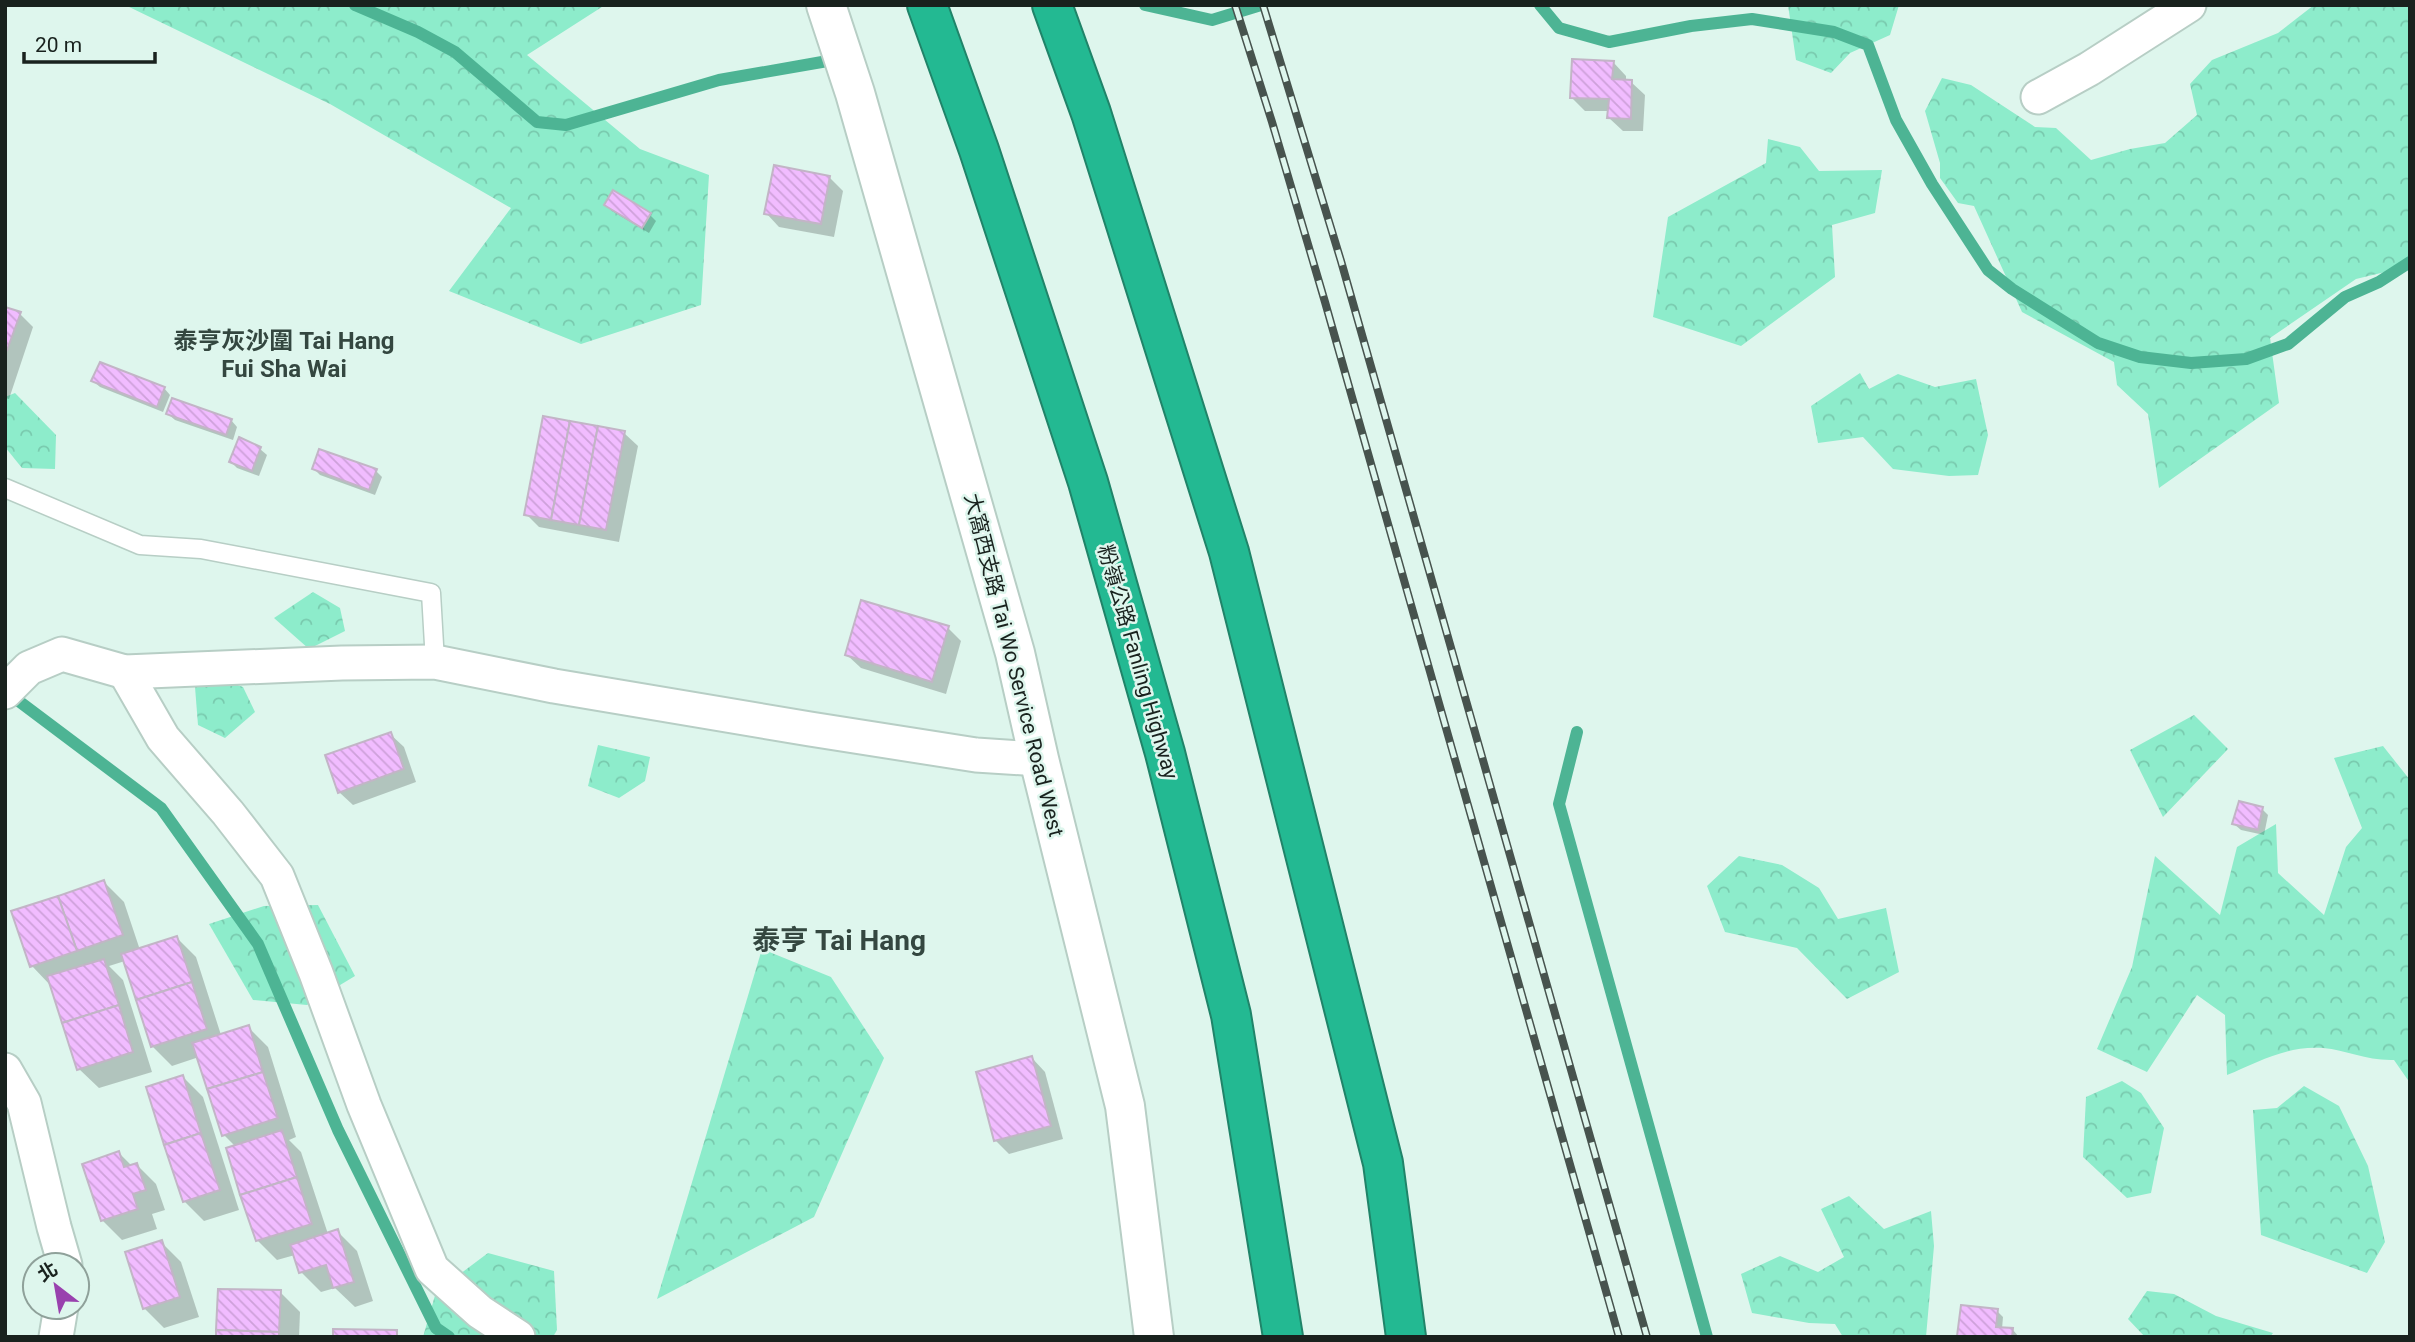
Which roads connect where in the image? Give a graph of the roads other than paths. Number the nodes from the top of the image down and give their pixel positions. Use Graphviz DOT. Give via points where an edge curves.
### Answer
graph roads {
  1 [pos="826,5"];
  2 [pos="927,5"];
  3 [pos="1052,5"];
  4 [pos="2189,5"];
  5 [pos="2038,97"];
  6 [pos="5,488"];
  7 [pos="435,663"];
  8 [pos="125,672"];
  9 [pos="5,692"];
  10 [pos="1039,759"];
  11 [pos="5,1070"];
  12 [pos="61,1251"];
  13 [pos="518,1337"];
  14 [pos="1154,1337"];
  15 [pos="1283,1337"];
  16 [pos="1406,1337"];
  1 -- 10 [label="main road, 大窩西支路 Tai Wo Service Road West" via="968,486"];
  2 -- 15 [label="highway, 粉嶺公路 Fanling Highway" via="1088,482 1165,753 1231,1014"];
  3 -- 16 [label="highway" via="1091,113 1229,552 1383,1163"];
  4 -- 5 [label="street"];
  6 -- 7 [label="lane" via="140,545 201,549 431,593"];
  7 -- 8 [label="street"];
  7 -- 10 [label="street" via="797,727 976,755"];
  8 -- 9 [label="street" via="62,654 29,668"];
  8 -- 13 [label="street" via="163,738 277,876 432,1269 480,1312"];
  10 -- 14 [label="main road, 大窩西支路 Tai Wo Service Road West" via="1125,1106"];
  11 -- 12 [label="street" via="24,1103"];
}
